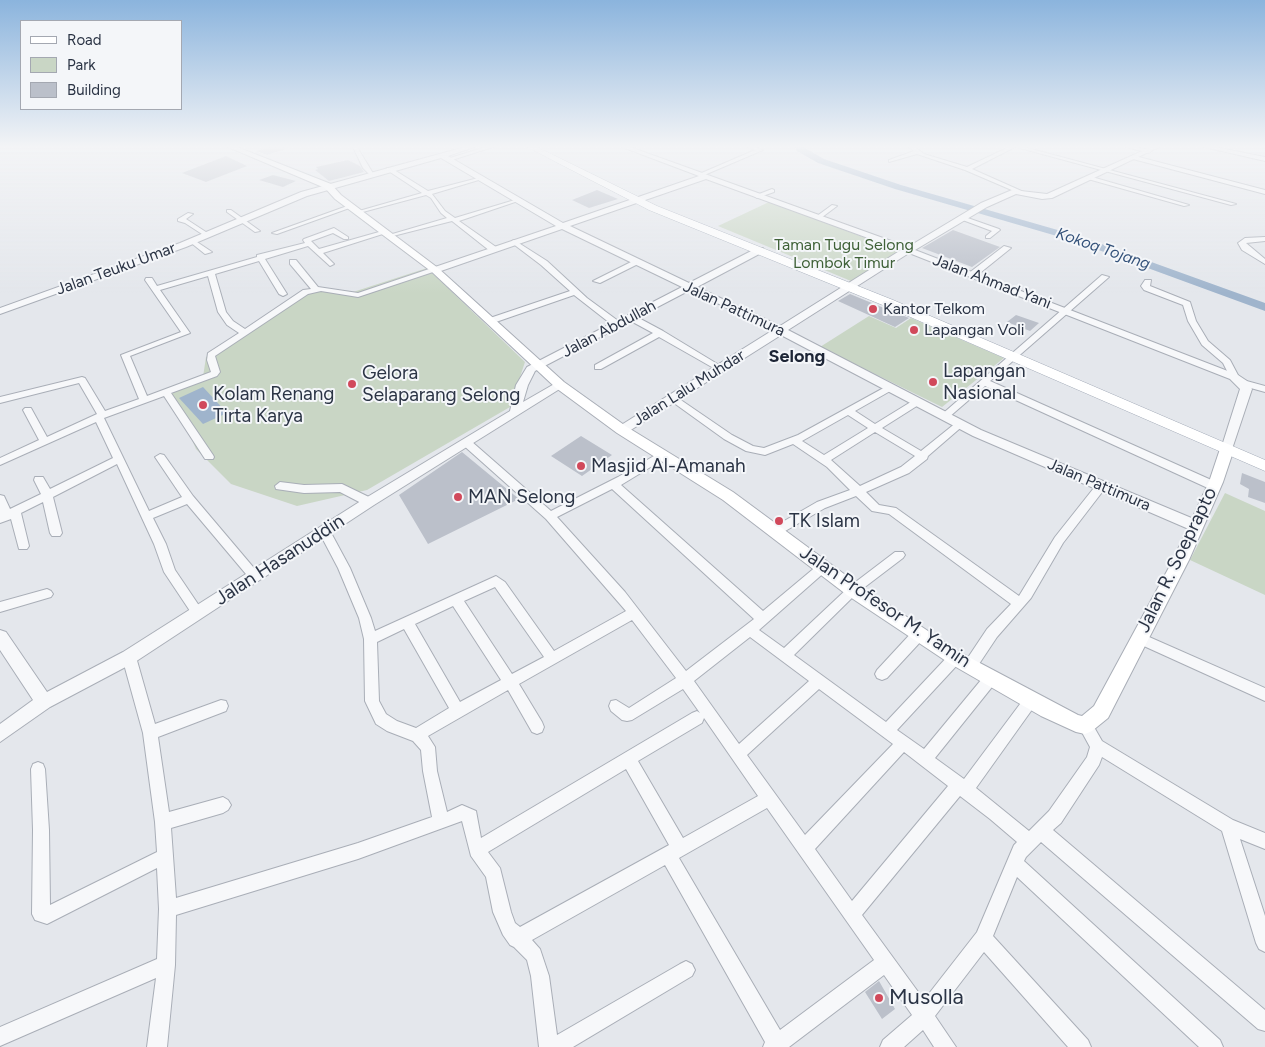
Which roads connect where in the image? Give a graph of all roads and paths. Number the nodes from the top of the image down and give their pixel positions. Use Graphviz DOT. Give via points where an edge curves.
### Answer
graph roads {
  1 [pos="300,196"];
  2 [pos="340,196"];
  3 [pos="419,196"];
  4 [pos="431,196"];
  5 [pos="509,196"];
  6 [pos="627,196"];
  7 [pos="647,196"];
  8 [pos="757,196"];
  9 [pos="1005,196"];
  10 [pos="1035,196"];
  11 [pos="1049,196"];
  12 [pos="1154,196"];
  13 [pos="1201,196"];
  14 [pos="516,200"];
  15 [pos="635,200"];
  16 [pos="1233,204"];
  17 [pos="1186,205"];
  18 [pos="834,206"];
  19 [pos="357,209"];
  20 [pos="229,211"];
  21 [pos="190,214"];
  22 [pos="819,217"];
  23 [pos="964,217"];
  24 [pos="454,220"];
  25 [pos="242,221"];
  26 [pos="561,225"];
  27 [pos="322,226"];
  28 [pos="257,231"];
  29 [pos="330,231"];
  30 [pos="275,233"];
  31 [pos="388,234"];
  32 [pos="207,235"];
  33 [pos="988,237"];
  34 [pos="346,238"];
  35 [pos="1265,239"];
  36 [pos="192,241"];
  37 [pos="514,242"];
  38 [pos="309,244"];
  39 [pos="1007,248"];
  40 [pos="493,249"];
  41 [pos="760,250"];
  42 [pos="908,250"];
  43 [pos="208,252"];
  44 [pos="318,252"];
  45 [pos="260,257"];
  46 [pos="293,262"];
  47 [pos="638,262"];
  48 [pos="1265,262"];
  49 [pos="330,264"];
  50 [pos="435,270"];
  51 [pos="211,272"];
  52 [pos="972,275"];
  53 [pos="1105,277"];
  54 [pos="149,280"];
  55 [pos="597,281"];
  56 [pos="1148,282"];
  57 [pos="688,287"];
  58 [pos="851,287"];
  59 [pos="157,289"];
  60 [pos="315,289"];
  61 [pos="574,292"];
  62 [pos="284,294"];
  63 [pos="0,311"];
  64 [pos="1068,311"];
  65 [pos="632,318"];
  66 [pos="490,321"];
  67 [pos="618,325"];
  68 [pos="780,330"];
  69 [pos="245,333"];
  70 [pos="660,333"];
  71 [pos="1014,357"];
  72 [pos="538,365"];
  73 [pos="598,367"];
  74 [pos="720,368"];
  75 [pos="1239,380"];
  76 [pos="984,382"];
  77 [pos="560,385"];
  78 [pos="889,388"];
  79 [pos="1265,389"];
  80 [pos="166,392"];
  81 [pos="672,398"];
  82 [pos="0,400"];
  83 [pos="144,400"];
  84 [pos="917,402"];
  85 [pos="28,410"];
  86 [pos="849,412"];
  87 [pos="515,413"];
  88 [pos="101,416"];
  89 [pos="945,416"];
  90 [pos="960,424"];
  91 [pos="622,430"];
  92 [pos="876,430"];
  93 [pos="795,441"];
  94 [pos="44,442"];
  95 [pos="467,444"];
  96 [pos="1227,449"];
  97 [pos="663,455"];
  98 [pos="160,457"];
  99 [pos="209,457"];
  100 [pos="923,457"];
  101 [pos="119,459"];
  102 [pos="824,460"];
  103 [pos="0,462"];
  104 [pos="1265,466"];
  105 [pos="39,480"];
  106 [pos="613,484"];
  107 [pos="280,486"];
  108 [pos="1214,486"];
  109 [pos="1101,487"];
  110 [pos="858,490"];
  111 [pos="47,494"];
  112 [pos="0,499"];
  113 [pos="189,499"];
  114 [pos="369,502"];
  115 [pos="7,516"];
  116 [pos="147,516"];
  117 [pos="550,516"];
  118 [pos="1196,526"];
  119 [pos="776,531"];
  120 [pos="325,532"];
  121 [pos="56,534"];
  122 [pos="23,546"];
  123 [pos="899,555"];
  124 [pos="822,568"];
  125 [pos="255,577"];
  126 [pos="853,590"];
  127 [pos="47,594"];
  128 [pos="456,600"];
  129 [pos="1020,603"];
  130 [pos="0,607"];
  131 [pos="198,613"];
  132 [pos="634,613"];
  133 [pos="763,619"];
  134 [pos="407,622"];
  135 [pos="750,630"];
  136 [pos="919,634"];
  137 [pos="0,637"];
  138 [pos="370,638"];
  139 [pos="1140,638"];
  140 [pos="784,656"];
  141 [pos="129,657"];
  142 [pos="552,658"];
  143 [pos="955,658"];
  144 [pos="970,666"];
  145 [pos="882,674"];
  146 [pos="991,678"];
  147 [pos="685,680"];
  148 [pos="818,681"];
  149 [pos="510,682"];
  150 [pos="1265,695"];
  151 [pos="1031,700"];
  152 [pos="44,702"];
  153 [pos="221,706"];
  154 [pos="616,706"];
  155 [pos="458,711"];
  156 [pos="697,718"];
  157 [pos="1085,725"];
  158 [pos="537,727"];
  159 [pos="887,731"];
  160 [pos="150,733"];
  161 [pos="0,734"];
  162 [pos="418,736"];
  163 [pos="903,743"];
  164 [pos="1097,746"];
  165 [pos="737,755"];
  166 [pos="629,759"];
  167 [pos="925,759"];
  168 [pos="38,769"];
  169 [pos="962,787"];
  170 [pos="770,798"];
  171 [pos="223,805"];
  172 [pos="163,822"];
  173 [pos="441,822"];
  174 [pos="1228,826"];
  175 [pos="1034,836"];
  176 [pos="1265,841"];
  177 [pos="805,848"];
  178 [pos="477,850"];
  179 [pos="674,851"];
  180 [pos="165,856"];
  181 [pos="1016,865"];
  182 [pos="168,909"];
  183 [pos="852,914"];
  184 [pos="983,938"];
  185 [pos="516,939"];
  186 [pos="1265,943"];
  187 [pos="885,963"];
  188 [pos="166,965"];
  189 [pos="686,970"];
  190 [pos="923,1017"];
  191 [pos="1265,1022"];
  192 [pos="0,1037"];
  193 [pos="775,1046"];
  194 [pos="157,1047"];
  195 [pos="549,1047"];
  196 [pos="555,1047"];
  197 [pos="890,1047"];
  198 [pos="946,1047"];
  199 [pos="1081,1047"];
  200 [pos="1213,1047"];
  1 -- 25 [label="street, Jalan Teuku Umar"];
  2 -- 19 [label="main road, Jalan Profesor M. Yamin"];
  3 -- 19 [label="street"];
  4 -- 24 [label="street"];
  5 -- 14 [label="street, Jalan Pattimura"];
  6 -- 15 [label="main road"];
  7 -- 15 [label="street"];
  8 -- 22 [label="street, Jalan Ahmad Yani"];
  9 -- 23 [label="street, Jalan Lalu Muhdar"];
  10 -- 11 [label="street"];
  12 -- 17 [label="street"];
  13 -- 16 [label="street"];
  14 -- 24 [label="street"];
  14 -- 26 [label="street, Jalan Pattimura"];
  15 -- 26 [label="street"];
  15 -- 41 [label="main road"];
  18 -- 22 [label="street"];
  19 -- 30 [label="street"];
  19 -- 31 [label="main road, Jalan Profesor M. Yamin"];
  20 -- 25 [label="street"];
  21 -- 32 [label="street" via="180,220"];
  22 -- 42 [label="street, Jalan Ahmad Yani"];
  23 -- 33 [label="street" via="997,230"];
  23 -- 42 [label="street, Jalan Lalu Muhdar"];
  24 -- 31 [label="street"];
  24 -- 40 [label="street"];
  25 -- 28 [label="street"];
  25 -- 32 [label="street, Jalan Teuku Umar"];
  26 -- 37 [label="street"];
  26 -- 47 [label="street, Jalan Pattimura"];
  27 -- 29 [label="street"];
  29 -- 34 [label="street" via="336,230"];
  29 -- 38 [label="street" via="307,239"];
  31 -- 44 [label="street"];
  31 -- 50 [label="main road, Jalan Profesor M. Yamin"];
  32 -- 36 [label="street, Jalan Teuku Umar"];
  35 -- 48 [label="street" via="1245,240 1242,244"];
  36 -- 43 [label="street"];
  36 -- 63 [label="street, Jalan Teuku Umar"];
  37 -- 40 [label="street"];
  37 -- 61 [label="street" via="544,263"];
  38 -- 44 [label="street"];
  38 -- 45 [label="street"];
  39 -- 52 [label="street"];
  40 -- 50 [label="street"];
  41 -- 57 [label="street, Jalan Abdullah"];
  41 -- 58 [label="main road"];
  42 -- 52 [label="street, Jalan Ahmad Yani"];
  42 -- 58 [label="street, Jalan Lalu Muhdar"];
  44 -- 49 [label="street"];
  45 -- 51 [label="street"];
  45 -- 62 [label="street"];
  46 -- 60 [label="street"];
  47 -- 55 [label="street"];
  47 -- 57 [label="street, Jalan Pattimura"];
  50 -- 60 [label="street" via="356,295"];
  50 -- 66 [label="main road, Jalan Profesor M. Yamin"];
  51 -- 59 [label="street"];
  51 -- 69 [label="street" via="222,312 230,323"];
  52 -- 64 [label="street, Jalan Ahmad Yani"];
  53 -- 64 [label="street"];
  54 -- 59 [label="street"];
  56 -- 75 [label="street" via="1147,288 1187,304 1192,321 1205,343 1227,362"];
  57 -- 65 [label="street, Jalan Abdullah"];
  57 -- 68 [label="street, Jalan Pattimura"];
  58 -- 68 [label="street, Jalan Lalu Muhdar"];
  58 -- 71 [label="main road"];
  59 -- 83 [label="street" via="186,333 125,355"];
  60 -- 69 [label="street"];
  61 -- 66 [label="street"];
  61 -- 67 [label="street"];
  64 -- 71 [label="street"];
  64 -- 75 [label="street, Jalan Ahmad Yani"];
  65 -- 67 [label="street, Jalan Abdullah"];
  65 -- 70 [label="street"];
  66 -- 72 [label="main road, Jalan Profesor M. Yamin"];
  67 -- 72 [label="street, Jalan Abdullah"];
  68 -- 74 [label="street, Jalan Lalu Muhdar"];
  68 -- 78 [label="street, Jalan Pattimura"];
  69 -- 80 [label="street" via="210,356 216,373"];
  70 -- 73 [label="street"];
  70 -- 74 [label="street"];
  71 -- 76 [label="street"];
  71 -- 96 [label="main road"];
  72 -- 77 [label="main road, Jalan Profesor M. Yamin"];
  72 -- 87 [label="street" via="525,377"];
  74 -- 81 [label="street, Jalan Lalu Muhdar"];
  75 -- 79 [label="street"];
  75 -- 96 [label="street, Jalan R. Soeprapto" via="1246,389"];
  76 -- 89 [label="street"];
  76 -- 108 [label="street"];
  77 -- 87 [label="street, Jalan Hasanuddin"];
  77 -- 91 [label="main road, Jalan Profesor M. Yamin"];
  78 -- 84 [label="street, Jalan Pattimura"];
  78 -- 86 [label="street"];
  80 -- 83 [label="street"];
  80 -- 99 [label="street"];
  81 -- 91 [label="street, Jalan Lalu Muhdar"];
  81 -- 93 [label="street" via="728,437 757,452"];
  82 -- 88 [label="street" via="82,380"];
  83 -- 88 [label="street"];
  84 -- 89 [label="street, Jalan Pattimura"];
  84 -- 92 [label="street"];
  85 -- 94 [label="street"];
  86 -- 92 [label="street"];
  86 -- 93 [label="street"];
  87 -- 95 [label="street, Jalan Hasanuddin"];
  88 -- 94 [label="street"];
  88 -- 101 [label="street"];
  89 -- 90 [label="street, Jalan Pattimura"];
  90 -- 100 [label="street"];
  90 -- 109 [label="street, Jalan Pattimura"];
  91 -- 97 [label="main road, Jalan Profesor M. Yamin"];
  92 -- 100 [label="street"];
  92 -- 102 [label="street"];
  93 -- 102 [label="street"];
  94 -- 103 [label="street"];
  95 -- 114 [label="street, Jalan Hasanuddin"];
  95 -- 117 [label="street"];
  96 -- 104 [label="main road"];
  96 -- 108 [label="main road, Jalan R. Soeprapto"];
  97 -- 106 [label="street"];
  97 -- 119 [label="main road, Jalan Profesor M. Yamin"];
  98 -- 113 [label="street"];
  100 -- 110 [label="street" via="905,470"];
  101 -- 111 [label="street"];
  101 -- 116 [label="street"];
  102 -- 110 [label="street"];
  105 -- 111 [label="street"];
  106 -- 117 [label="street"];
  106 -- 133 [label="street"];
  107 -- 114 [label="street" via="342,488"];
  108 -- 118 [label="main road, Jalan R. Soeprapto"];
  109 -- 118 [label="street, Jalan Pattimura"];
  109 -- 129 [label="street" via="1059,540"];
  110 -- 119 [label="street" via="821,505"];
  110 -- 129 [label="street" via="876,508 892,511"];
  111 -- 115 [label="street"];
  111 -- 121 [label="street"];
  112 -- 115 [label="street"];
  113 -- 116 [label="street"];
  113 -- 125 [label="street"];
  114 -- 120 [label="street, Jalan Hasanuddin"];
  115 -- 122 [label="street"];
  116 -- 131 [label="street" via="170,572"];
  117 -- 132 [label="street"];
  118 -- 139 [label="main road, Jalan R. Soeprapto"];
  119 -- 124 [label="main road, Jalan Profesor M. Yamin"];
  120 -- 125 [label="street, Jalan Hasanuddin"];
  120 -- 138 [label="street" via="356,595"];
  123 -- 126 [label="street"];
  124 -- 126 [label="main road, Jalan Profesor M. Yamin"];
  124 -- 133 [label="street"];
  125 -- 131 [label="street, Jalan Hasanuddin"];
  126 -- 136 [label="main road, Jalan Profesor M. Yamin"];
  126 -- 140 [label="street"];
  127 -- 130 [label="street"];
  128 -- 134 [label="street"];
  128 -- 142 [label="street" via="498,582"];
  128 -- 149 [label="street"];
  129 -- 144 [label="street" via="992,633"];
  131 -- 141 [label="street, Jalan Hasanuddin"];
  132 -- 142 [label="street"];
  132 -- 147 [label="street"];
  133 -- 135 [label="street"];
  134 -- 138 [label="street"];
  134 -- 155 [label="street"];
  135 -- 140 [label="street"];
  135 -- 147 [label="street"];
  136 -- 143 [label="main road, Jalan Profesor M. Yamin"];
  136 -- 145 [label="street"];
  137 -- 152 [label="street"];
  138 -- 162 [label="street" via="372,701 376,712 392,726"];
  139 -- 150 [label="street"];
  139 -- 157 [label="main road, Jalan R. Soeprapto" via="1101,712"];
  140 -- 148 [label="street"];
  141 -- 152 [label="street, Jalan Hasanuddin"];
  141 -- 160 [label="street"];
  142 -- 149 [label="street"];
  143 -- 144 [label="main road, Jalan Profesor M. Yamin"];
  143 -- 159 [label="street"];
  144 -- 146 [label="main road, Jalan Profesor M. Yamin"];
  146 -- 151 [label="main road, Jalan Profesor M. Yamin"];
  146 -- 167 [label="street"];
  147 -- 154 [label="street" via="627,716"];
  147 -- 165 [label="street"];
  148 -- 159 [label="street"];
  148 -- 165 [label="street"];
  149 -- 155 [label="street"];
  149 -- 158 [label="street"];
  151 -- 157 [label="main road, Jalan Profesor M. Yamin"];
  151 -- 169 [label="street"];
  152 -- 161 [label="street, Jalan Hasanuddin"];
  153 -- 160 [label="street"];
  155 -- 162 [label="street"];
  156 -- 166 [label="street"];
  157 -- 164 [label="street"];
  159 -- 163 [label="street"];
  160 -- 172 [label="street"];
  162 -- 173 [label="street" via="428,747"];
  163 -- 167 [label="street"];
  163 -- 177 [label="street"];
  164 -- 174 [label="street"];
  164 -- 175 [label="street" via="1094,760 1055,818"];
  165 -- 170 [label="street"];
  166 -- 178 [label="street"];
  166 -- 179 [label="street"];
  167 -- 169 [label="street"];
  168 -- 180 [label="street" via="42,914 47,915"];
  169 -- 175 [label="street"];
  169 -- 183 [label="street"];
  170 -- 177 [label="street"];
  170 -- 179 [label="street"];
  171 -- 172 [label="street"];
  172 -- 180 [label="street"];
  173 -- 178 [label="street" via="468,815"];
  173 -- 182 [label="street"];
  174 -- 176 [label="street"];
  174 -- 186 [label="street"];
  175 -- 181 [label="street" via="1020,851"];
  175 -- 191 [label="street"];
  177 -- 183 [label="street"];
  178 -- 185 [label="street" via="494,874 502,912"];
  179 -- 185 [label="street"];
  179 -- 193 [label="street"];
  180 -- 182 [label="street"];
  181 -- 184 [label="street"];
  181 -- 200 [label="street"];
  182 -- 188 [label="street"];
  183 -- 187 [label="street"];
  184 -- 190 [label="street"];
  184 -- 199 [label="street"];
  185 -- 195 [label="street" via="529,948 537,964"];
  187 -- 190 [label="street"];
  187 -- 193 [label="street"];
  188 -- 192 [label="street"];
  188 -- 194 [label="street"];
  189 -- 196 [label="street"];
  190 -- 197 [label="street"];
  190 -- 198 [label="street"];
}
